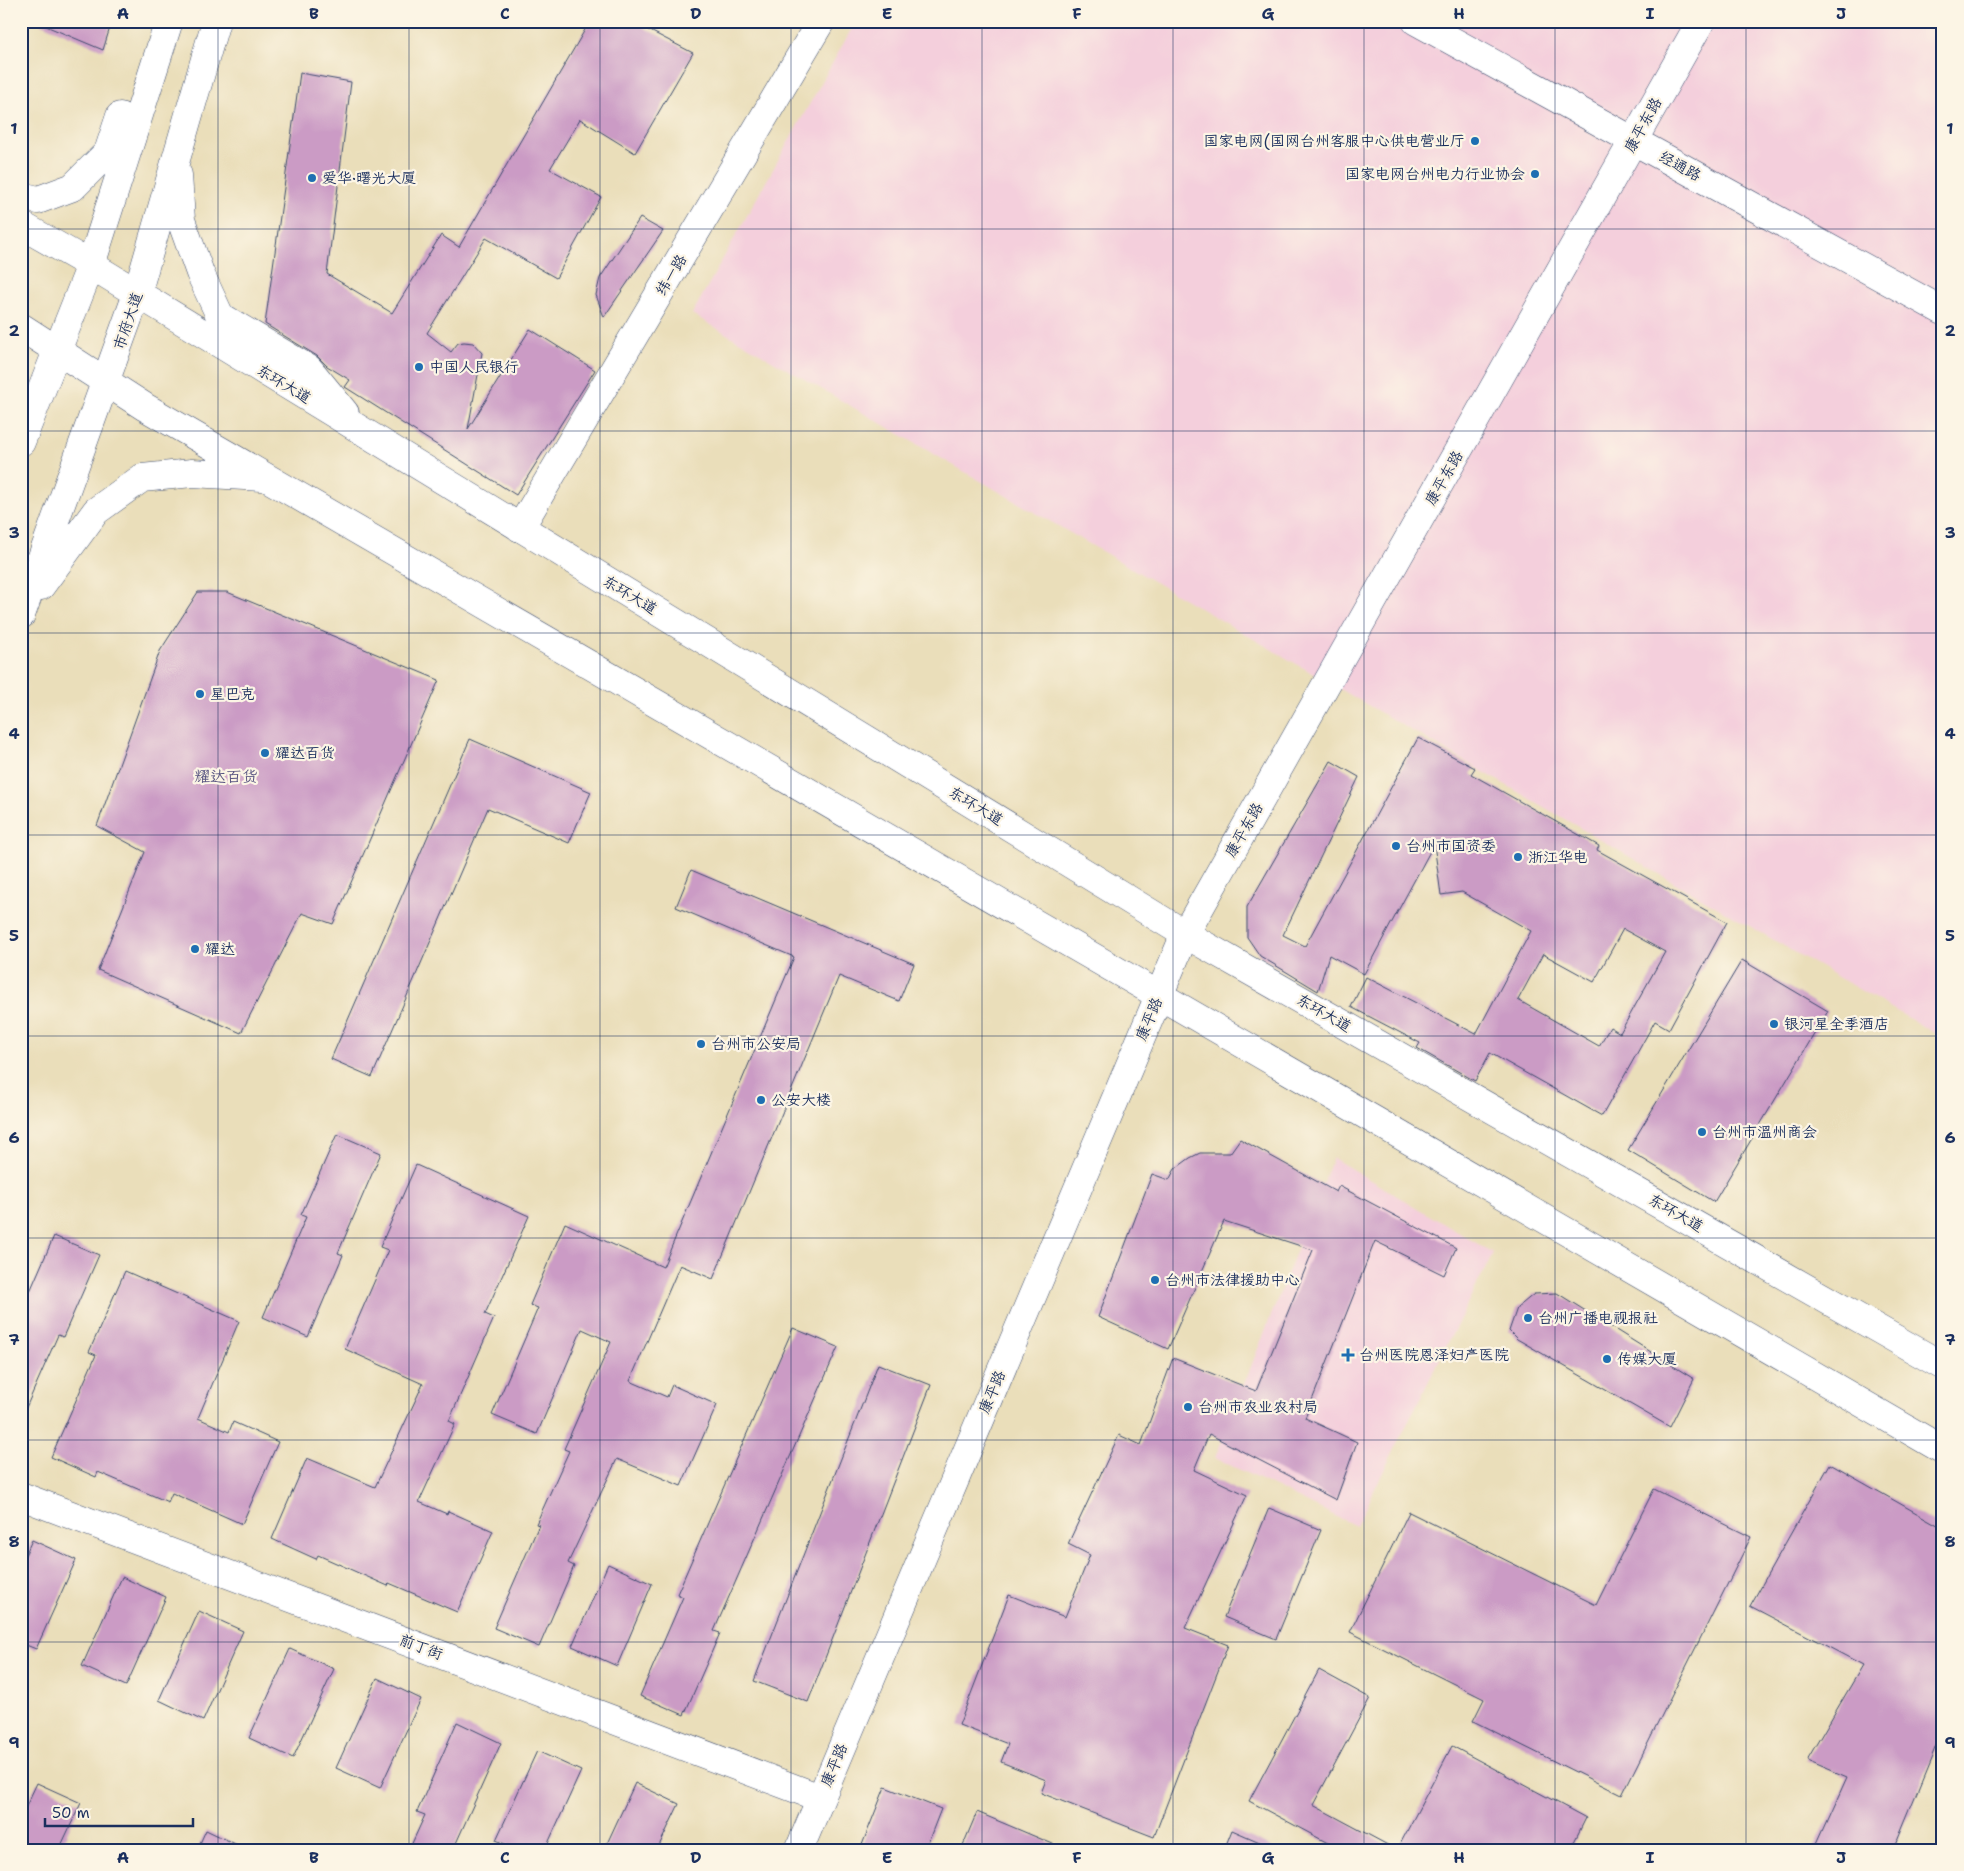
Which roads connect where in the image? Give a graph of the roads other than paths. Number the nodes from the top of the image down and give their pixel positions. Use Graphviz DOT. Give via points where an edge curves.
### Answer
graph roads {
  1 [pos="216,21"];
  2 [pos="820,21"];
  3 [pos="1416,21"];
  4 [pos="1701,21"];
  5 [pos="168,26"];
  6 [pos="1634,141"];
  7 [pos="176,156"];
  8 [pos="21,196"];
  9 [pos="21,225"];
  10 [pos="91,265"];
  11 [pos="138,294"];
  12 [pos="1943,312"];
  13 [pos="21,327"];
  14 [pos="56,350"];
  15 [pos="106,382"];
  16 [pos="359,430"];
  17 [pos="21,442"];
  18 [pos="266,477"];
  19 [pos="520,528"];
  20 [pos="22,613"];
  21 [pos="1186,934"];
  22 [pos="1159,997"];
  23 [pos="1943,1366"];
  24 [pos="1943,1450"];
  25 [pos="21,1496"];
  26 [pos="820,1798"];
  27 [pos="799,1850"];
  1 -- 7 [label="main road, 市府大道"];
  2 -- 19 [label="main road, 纬一路"];
  3 -- 6 [label="main road, 经通路"];
  4 -- 6 [label="main road, 康平东路"];
  5 -- 8 [label="main road" via="131,81 108,152 73,187 38,200"];
  5 -- 10 [label="main road"];
  6 -- 12 [label="main road, 经通路"];
  6 -- 21 [label="main road, 康平东路"];
  7 -- 11 [label="main road, 市府大道"];
  7 -- 16 [label="main road" via="181,220 220,316 309,369"];
  9 -- 10 [label="main road, 东环大道"];
  10 -- 11 [label="main road, 东环大道"];
  10 -- 14 [label="main road"];
  11 -- 15 [label="main road, 市府大道"];
  11 -- 16 [label="main road, 东环大道"];
  13 -- 14 [label="main road"];
  14 -- 15 [label="main road"];
  14 -- 17 [label="main road"];
  15 -- 18 [label="main road"];
  15 -- 20 [label="main road, 市府大道"];
  16 -- 19 [label="main road, 东环大道"];
  18 -- 20 [label="main road" via="192,474 142,478 96,511"];
  18 -- 22 [label="main road"];
  19 -- 21 [label="main road, 东环大道"];
  21 -- 22 [label="main road, 康平路"];
  21 -- 23 [label="main road, 东环大道"];
  22 -- 24 [label="main road"];
  22 -- 26 [label="main road, 康平路"];
  25 -- 26 [label="main road, 前丁街"];
  26 -- 27 [label="main road, 康平路"];
}
